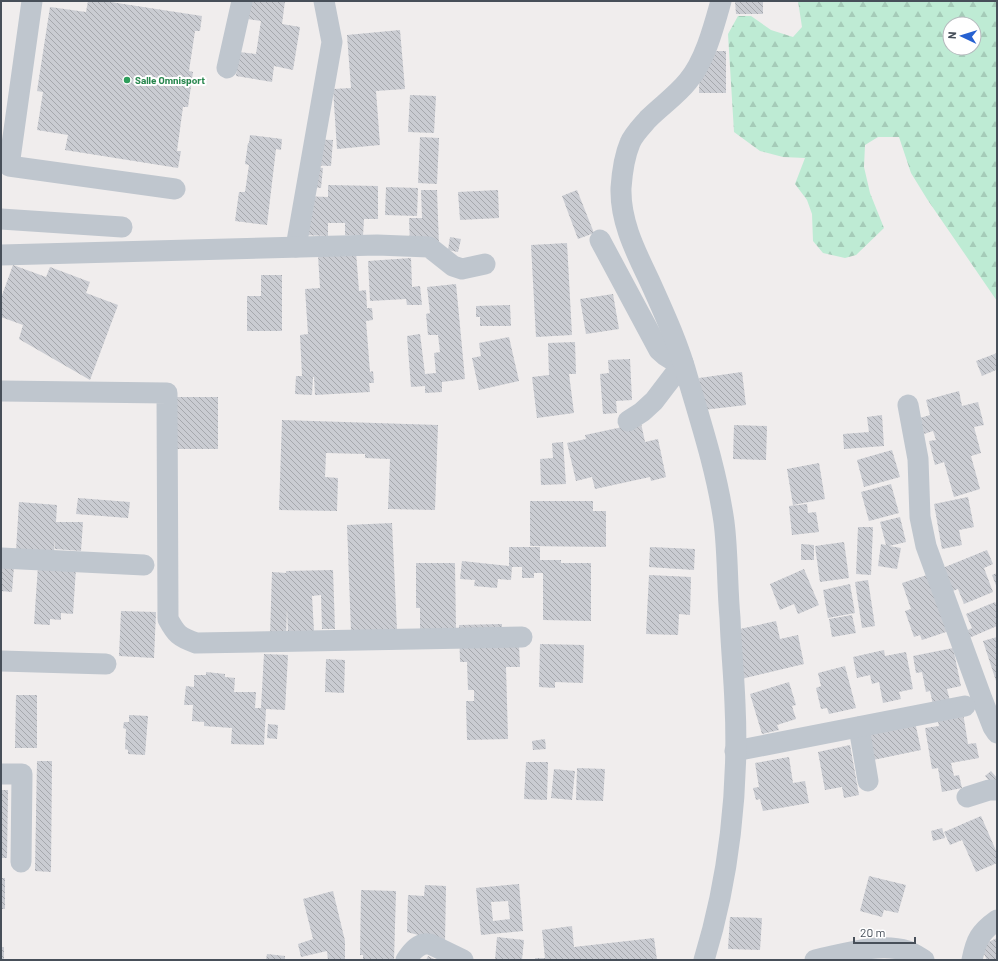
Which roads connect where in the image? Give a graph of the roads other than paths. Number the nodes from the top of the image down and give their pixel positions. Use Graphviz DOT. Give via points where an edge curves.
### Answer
graph roads {
  1 [pos="32,1"];
  2 [pos="242,1"];
  3 [pos="324,1"];
  4 [pos="721,1"];
  5 [pos="227,68"];
  6 [pos="175,189"];
  7 [pos="1,219"];
  8 [pos="122,227"];
  9 [pos="600,240"];
  10 [pos="296,247"];
  11 [pos="1,255"];
  12 [pos="485,264"];
  13 [pos="683,363"];
  14 [pos="1,391"];
  15 [pos="908,405"];
  16 [pos="628,420"];
  17 [pos="1,558"];
  18 [pos="144,565"];
  19 [pos="522,637"];
  20 [pos="1,661"];
  21 [pos="106,664"];
  22 [pos="965,706"];
  23 [pos="859,727"];
  24 [pos="997,733"];
  25 [pos="735,751"];
  26 [pos="1,774"];
  27 [pos="868,781"];
  28 [pos="997,790"];
  29 [pos="968,797"];
  30 [pos="21,862"];
  31 [pos="997,920"];
  32 [pos="406,960"];
  33 [pos="463,960"];
  34 [pos="704,960"];
  35 [pos="815,960"];
  36 [pos="924,960"];
  37 [pos="972,960"];
  1 -- 6 [label="street" via="9,166"];
  2 -- 5 [label="street"];
  3 -- 10 [label="street" via="332,42"];
  4 -- 13 [label="street" via="704,52 690,79 648,119 630,142 621,189 623,211 630,238"];
  7 -- 8 [label="street"];
  9 -- 13 [label="street" via="659,350 666,357"];
  10 -- 11 [label="street"];
  10 -- 12 [label="street" via="429,247 452,266 462,269"];
  13 -- 16 [label="street" via="654,401"];
  13 -- 25 [label="street" via="710,454 724,522 735,706"];
  14 -- 19 [label="street" via="167,394 168,619 174,632 183,639 196,643"];
  15 -- 24 [label="street" via="918,459 920,517 926,546"];
  17 -- 18 [label="street"];
  20 -- 21 [label="street"];
  22 -- 23 [label="street"];
  23 -- 25 [label="street"];
  23 -- 27 [label="street"];
  25 -- 34 [label="street" via="732,820 714,928"];
  26 -- 30 [label="street" via="22,774"];
  28 -- 29 [label="street"];
  31 -- 37 [label="street" via="977,941"];
  32 -- 33 [label="street" via="414,950 425,943"];
  35 -- 36 [label="street" via="876,947 909,951"];
}
